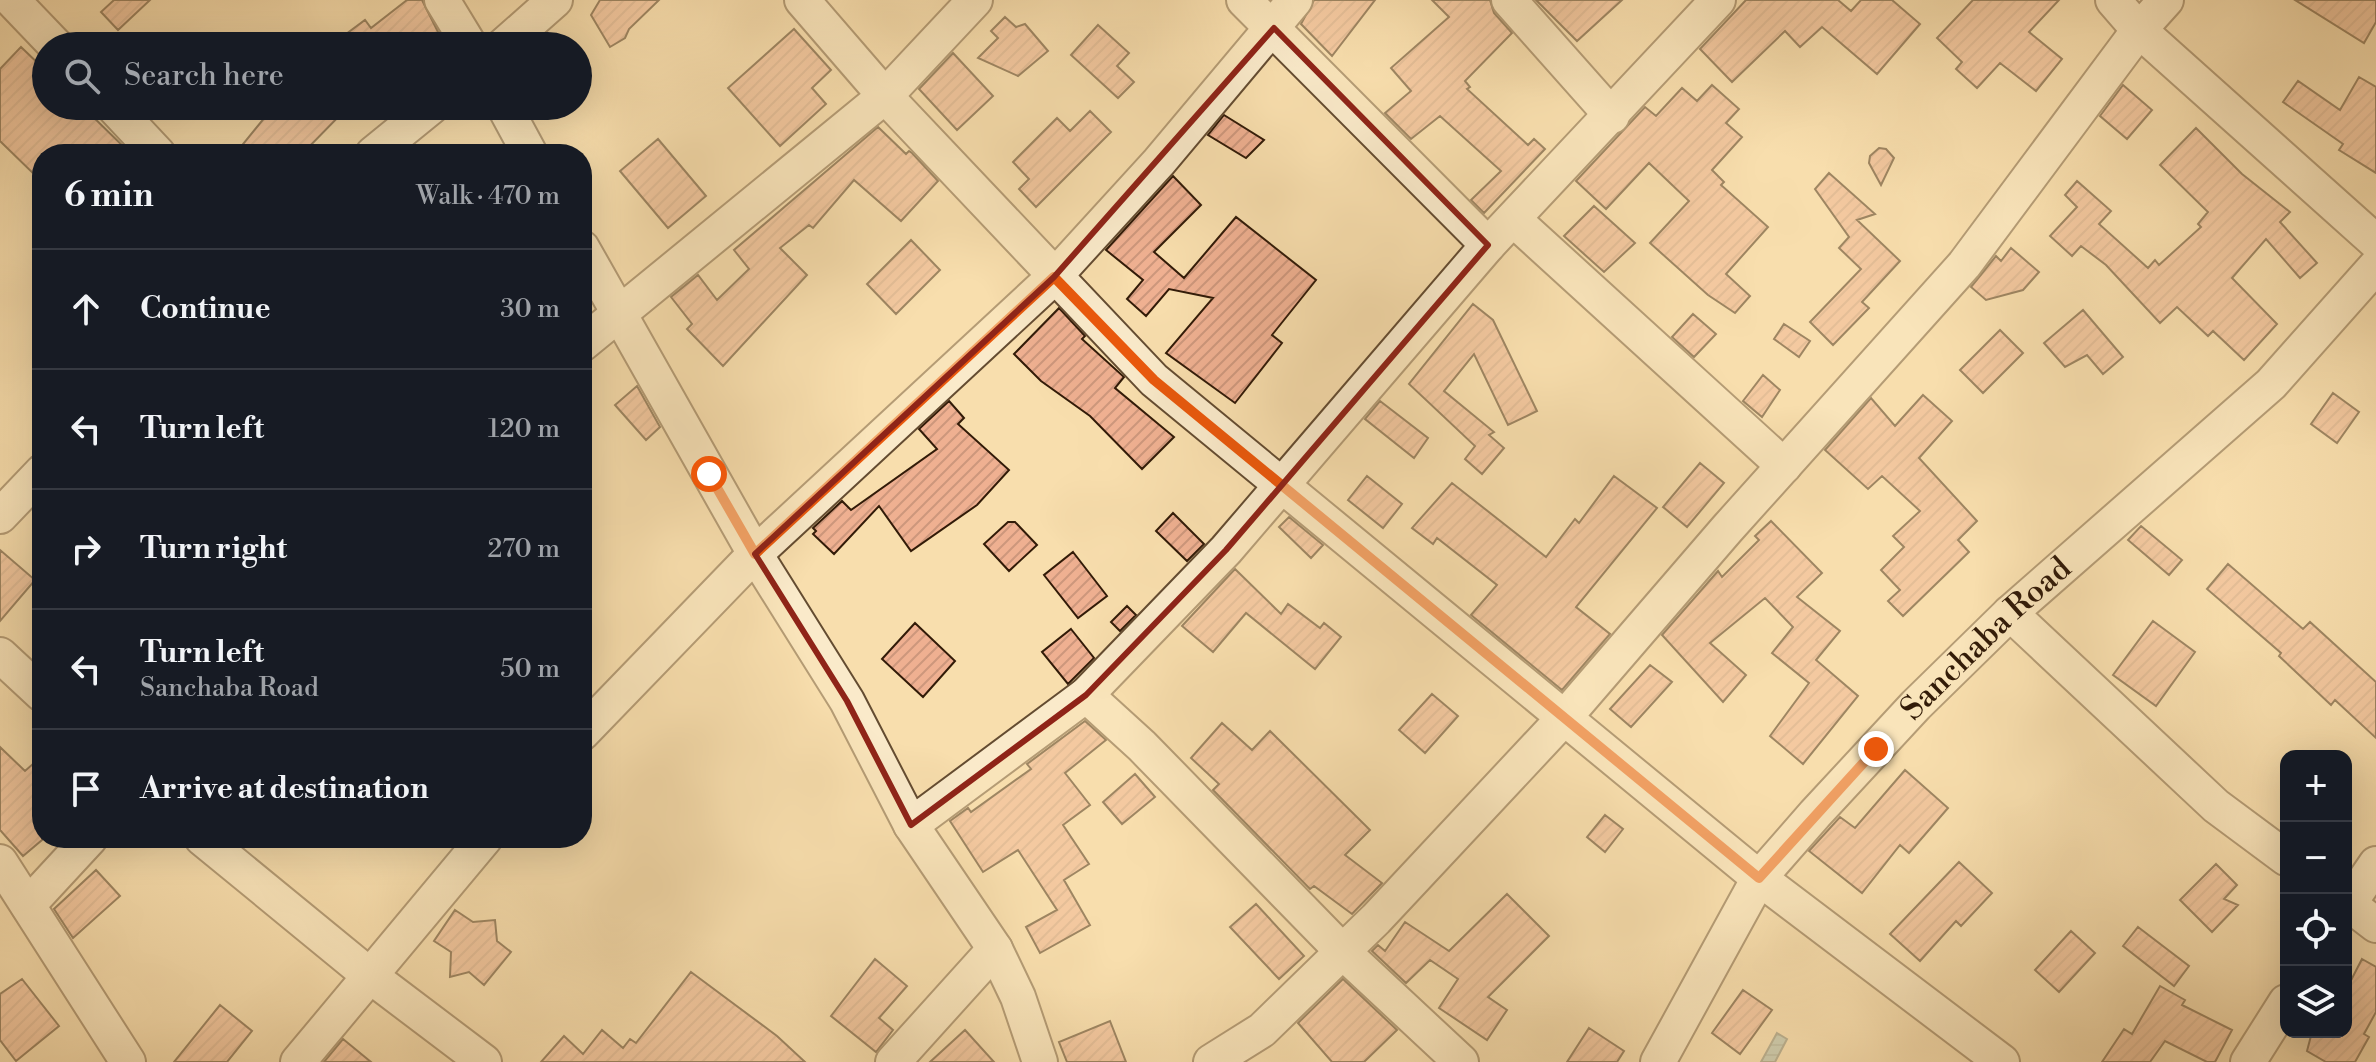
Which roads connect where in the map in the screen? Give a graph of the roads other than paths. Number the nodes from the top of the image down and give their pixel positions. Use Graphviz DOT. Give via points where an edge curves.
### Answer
graph roads {
  1 [pos="12,0"];
  2 [pos="442,0"];
  3 [pos="555,0"];
  4 [pos="802,0"];
  5 [pos="975,0"];
  6 [pos="1244,0"];
  7 [pos="1295,0"];
  8 [pos="1509,0"];
  9 [pos="1718,0"];
  10 [pos="2113,0"];
  11 [pos="2166,0"];
  12 [pos="1274,28"];
  13 [pos="2139,30"];
  14 [pos="43,32"];
  15 [pos="461,32"];
  16 [pos="519,32"];
  17 [pos="885,96"];
  18 [pos="1612,116"];
  19 [pos="126,120"];
  20 [pos="415,120"];
  21 [pos="512,120"];
  22 [pos="149,144"];
  23 [pos="385,144"];
  24 [pos="525,144"];
  25 [pos="1513,219"];
  26 [pos="2376,242"];
  27 [pos="1488,245"];
  28 [pos="592,266"];
  29 [pos="2376,266"];
  30 [pos="1054,277"];
  31 [pos="618,313"];
  32 [pos="592,335"];
  33 [pos="1784,466"];
  34 [pos="32,482"];
  35 [pos="1279,485"];
  36 [pos="0,516"];
  37 [pos="755,554"];
  38 [pos="2010,613"];
  39 [pos="0,655"];
  40 [pos="32,685"];
  41 [pos="1086,695"];
  42 [pos="1564,718"];
  43 [pos="592,723"];
  44 [pos="911,825"];
  45 [pos="81,848"];
  46 [pos="214,848"];
  47 [pos="477,848"];
  48 [pos="2280,854"];
  49 [pos="0,862"];
  50 [pos="2376,864"];
  51 [pos="1759,878"];
  52 [pos="2352,898"];
  53 [pos="28,905"];
  54 [pos="2352,908"];
  55 [pos="2376,925"];
  56 [pos="995,949"];
  57 [pos="1343,952"];
  58 [pos="369,975"];
  59 [pos="2280,1011"];
  60 [pos="128,1062"];
  61 [pos="298,1062"];
  62 [pos="484,1062"];
  63 [pos="893,1062"];
  64 [pos="1040,1062"];
  65 [pos="1211,1062"];
  66 [pos="1461,1062"];
  67 [pos="1658,1062"];
  68 [pos="2002,1062"];
  69 [pos="2248,1062"];
  1 -- 14 [label="street"];
  2 -- 15 [label="street"];
  3 -- 16 [label="street"];
  4 -- 17 [label="street"];
  5 -- 17 [label="street"];
  6 -- 12 [label="street"];
  7 -- 12 [label="street"];
  8 -- 18 [label="street"];
  9 -- 18 [label="street"];
  10 -- 13 [label="street"];
  11 -- 13 [label="street"];
  12 -- 27 [label="street"];
  12 -- 30 [label="street"];
  13 -- 26 [label="street"];
  13 -- 33 [label="street" via="1964,265"];
  17 -- 30 [label="street"];
  17 -- 31 [label="street"];
  18 -- 25 [label="street"];
  19 -- 22 [label="street"];
  20 -- 23 [label="street"];
  21 -- 24 [label="street"];
  25 -- 27 [label="street"];
  25 -- 33 [label="street"];
  27 -- 35 [label="street"];
  28 -- 31 [label="street"];
  29 -- 38 [label="street, Sanchaba Road" via="2271,384"];
  30 -- 35 [label="street" via="1154,380"];
  30 -- 37 [label="street"];
  31 -- 32 [label="street"];
  31 -- 37 [label="street"];
  33 -- 42 [label="street"];
  34 -- 36 [label="street"];
  35 -- 41 [label="street" via="1226,550"];
  35 -- 42 [label="street"];
  37 -- 43 [label="street"];
  37 -- 44 [label="street" via="847,701"];
  38 -- 48 [label="street" via="2216,806"];
  38 -- 51 [label="street, Sanchaba Road" via="1916,705"];
  39 -- 40 [label="street"];
  41 -- 44 [label="street"];
  41 -- 57 [label="street"];
  42 -- 51 [label="street"];
  42 -- 57 [label="street"];
  44 -- 56 [label="street"];
  45 -- 53 [label="street"];
  46 -- 58 [label="street"];
  47 -- 58 [label="street"];
  49 -- 53 [label="street"];
  50 -- 52 [label="street"];
  51 -- 67 [label="street, Sanchaba Road"];
  51 -- 68 [label="street"];
  53 -- 60 [label="street"];
  54 -- 55 [label="street"];
  56 -- 63 [label="street"];
  56 -- 64 [label="street"];
  57 -- 65 [label="street" via="1262,1030"];
  57 -- 66 [label="street"];
  58 -- 61 [label="street"];
  58 -- 62 [label="street"];
  59 -- 69 [label="street"];
}
